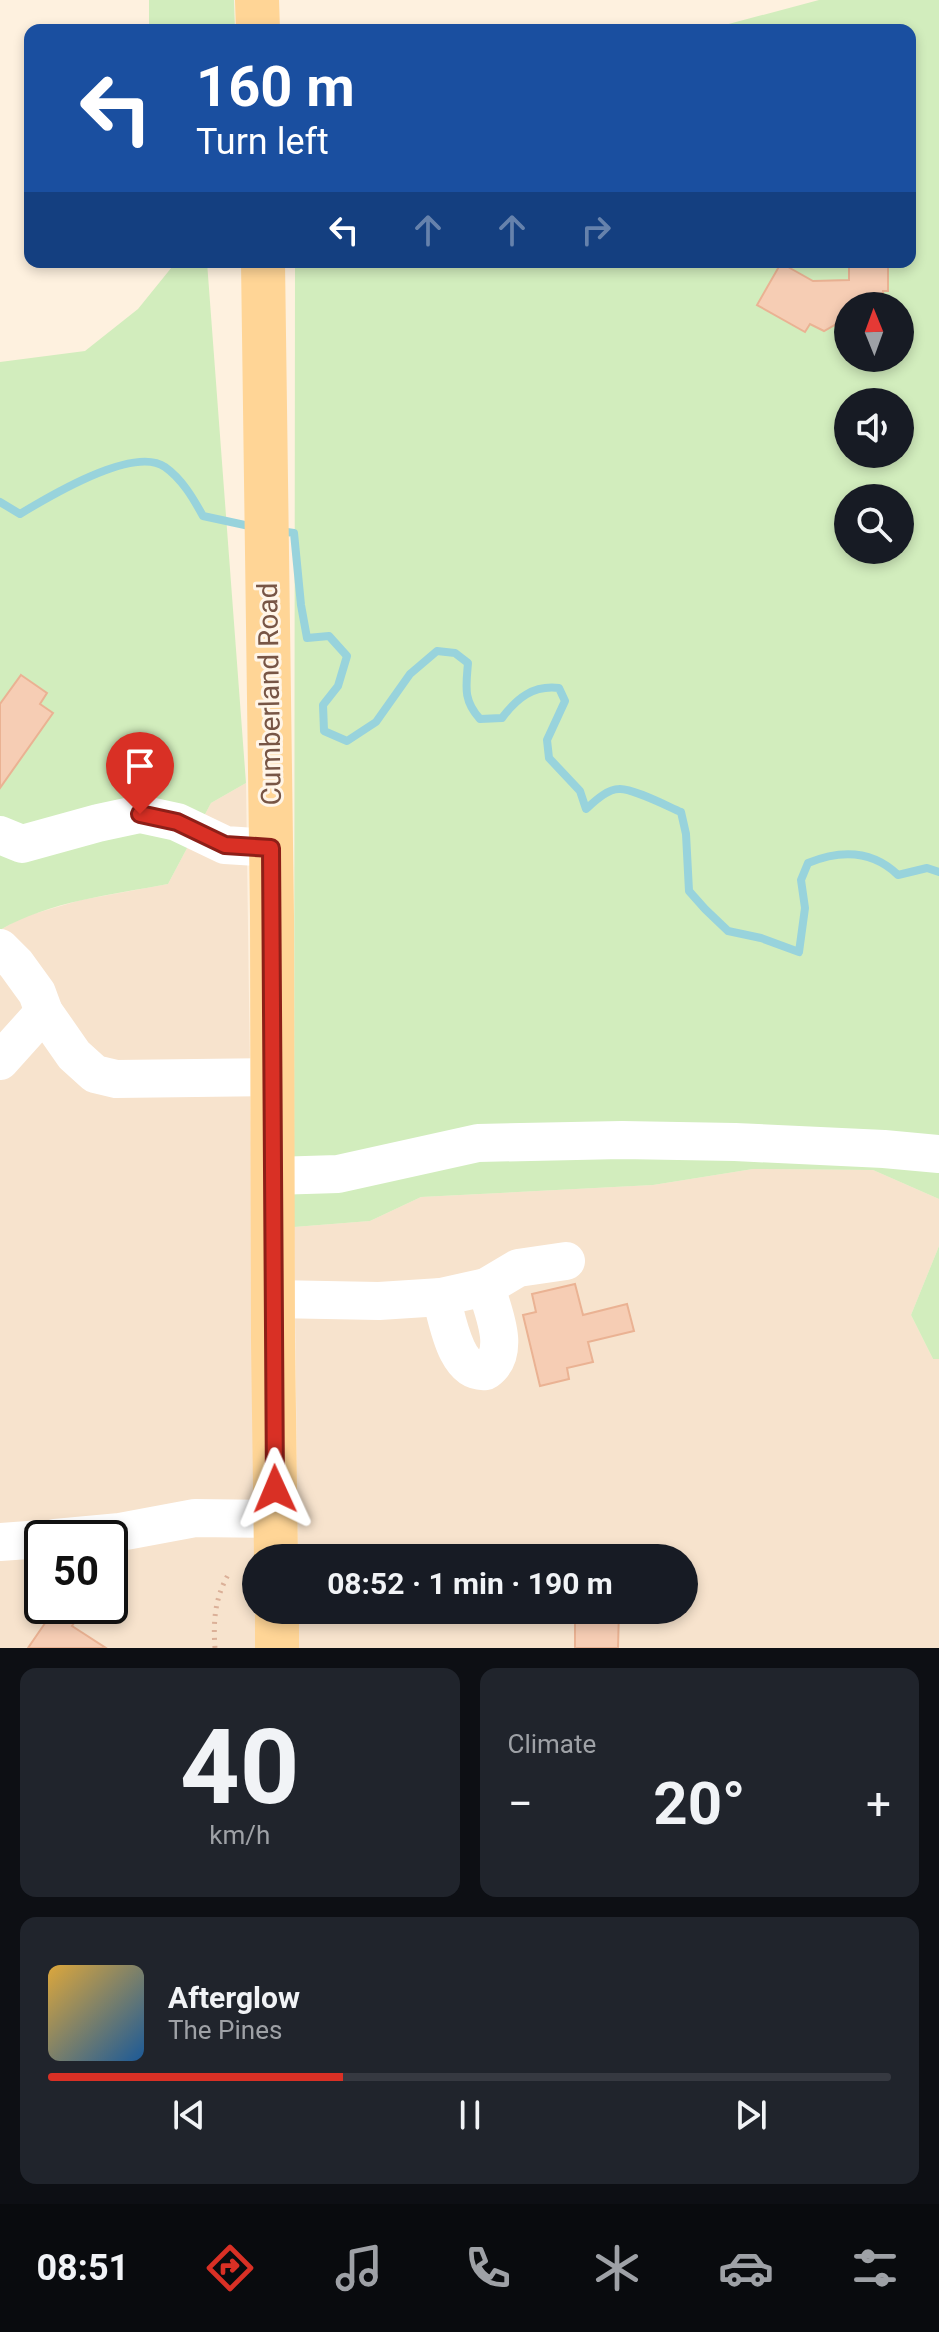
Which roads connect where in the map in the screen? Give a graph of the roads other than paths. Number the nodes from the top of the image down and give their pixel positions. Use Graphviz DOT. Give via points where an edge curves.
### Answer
graph roads {
  1 [pos="257,0"];
  2 [pos="258,24"];
  3 [pos="263,268"];
  4 [pos="0,835"];
  5 [pos="271,848"];
  6 [pos="0,948"];
  7 [pos="44,1012"];
  8 [pos="0,1061"];
  9 [pos="272,1077"];
  10 [pos="939,1154"];
  11 [pos="273,1176"];
  12 [pos="566,1261"];
  13 [pos="486,1287"];
  14 [pos="441,1297"];
  15 [pos="273,1299"];
  16 [pos="128,1531"];
  17 [pos="276,1538"];
  18 [pos="24,1540"];
  19 [pos="0,1542"];
  20 [pos="277,1624"];
  21 [pos="277,1648"];
  1 -- 2 [label="main road"];
  3 -- 5 [label="main road, Cumberland Road"];
  4 -- 5 [label="lane" via="22,844 140,814 177,822 225,845"];
  5 -- 9 [label="main road, Cumberland Road"];
  6 -- 7 [label="lane" via="37,993"];
  7 -- 8 [label="lane"];
  7 -- 9 [label="lane" via="74,1055 95,1074 116,1079"];
  9 -- 11 [label="main road, Cumberland Road"];
  10 -- 11 [label="lane" via="735,1142 478,1143 338,1174"];
  11 -- 15 [label="main road, Cumberland Road"];
  12 -- 13 [label="lane" via="518,1268"];
  13 -- 14 [label="lane"];
  13 -- 14 [label="lane" via="499,1342 497,1359 486,1371 468,1367 458,1353"];
  14 -- 15 [label="lane"];
  15 -- 17 [label="main road, Cumberland Road"];
  16 -- 17 [label="lane" via="195,1518"];
  18 -- 19 [label="lane"];
  20 -- 21 [label="main road"];
}
